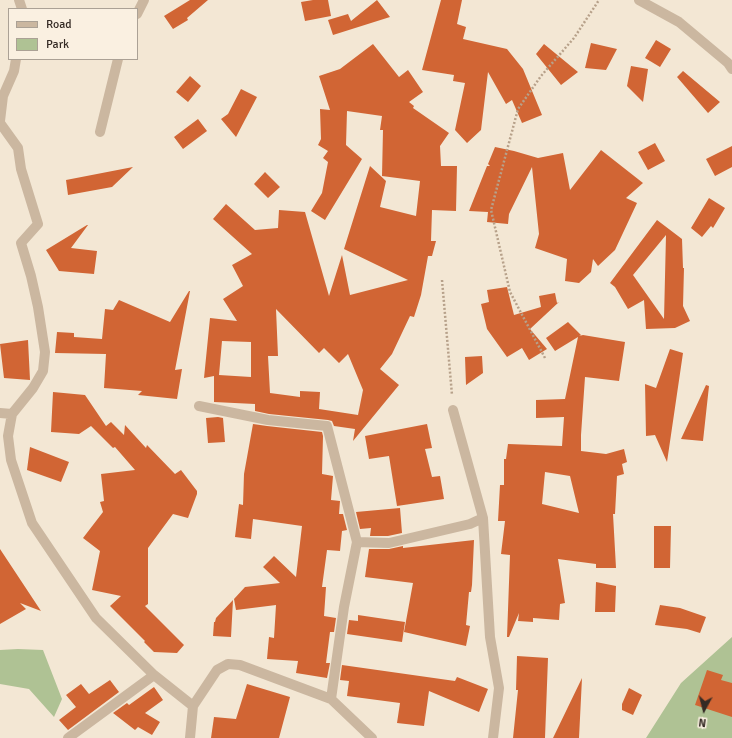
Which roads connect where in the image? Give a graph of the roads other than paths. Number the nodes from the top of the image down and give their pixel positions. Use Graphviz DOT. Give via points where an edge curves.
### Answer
graph roads {
  1 [pos="144,0"];
  2 [pos="640,0"];
  3 [pos="138,12"];
  4 [pos="16,60"];
  5 [pos="118,60"];
  6 [pos="732,69"];
  7 [pos="0,122"];
  8 [pos="100,132"];
  9 [pos="199,406"];
  10 [pos="453,410"];
  11 [pos="0,413"];
  12 [pos="12,414"];
  13 [pos="483,518"];
  14 [pos="357,542"];
  15 [pos="154,675"];
  16 [pos="331,699"];
  17 [pos="194,706"];
  18 [pos="68,738"];
  19 [pos="190,738"];
  20 [pos="372,738"];
  21 [pos="492,738"];
  1 -- 3 [label="street"];
  2 -- 6 [label="street" via="679,22"];
  4 -- 7 [label="street" via="3,96"];
  5 -- 8 [label="street"];
  7 -- 12 [label="street" via="18,148 21,169 38,224 21,244 38,307 45,352 42,371 33,388"];
  9 -- 14 [label="street" via="268,420 327,426"];
  10 -- 13 [label="street"];
  11 -- 12 [label="street"];
  12 -- 15 [label="street" via="8,436 11,460 32,523 96,618"];
  13 -- 14 [label="street" via="470,524 389,543"];
  13 -- 21 [label="street" via="490,637 499,688"];
  14 -- 16 [label="street" via="344,607"];
  15 -- 17 [label="street"];
  15 -- 18 [label="street"];
  16 -- 17 [label="street" via="240,665 228,664 217,670"];
  16 -- 20 [label="street"];
  17 -- 19 [label="street"];
}
